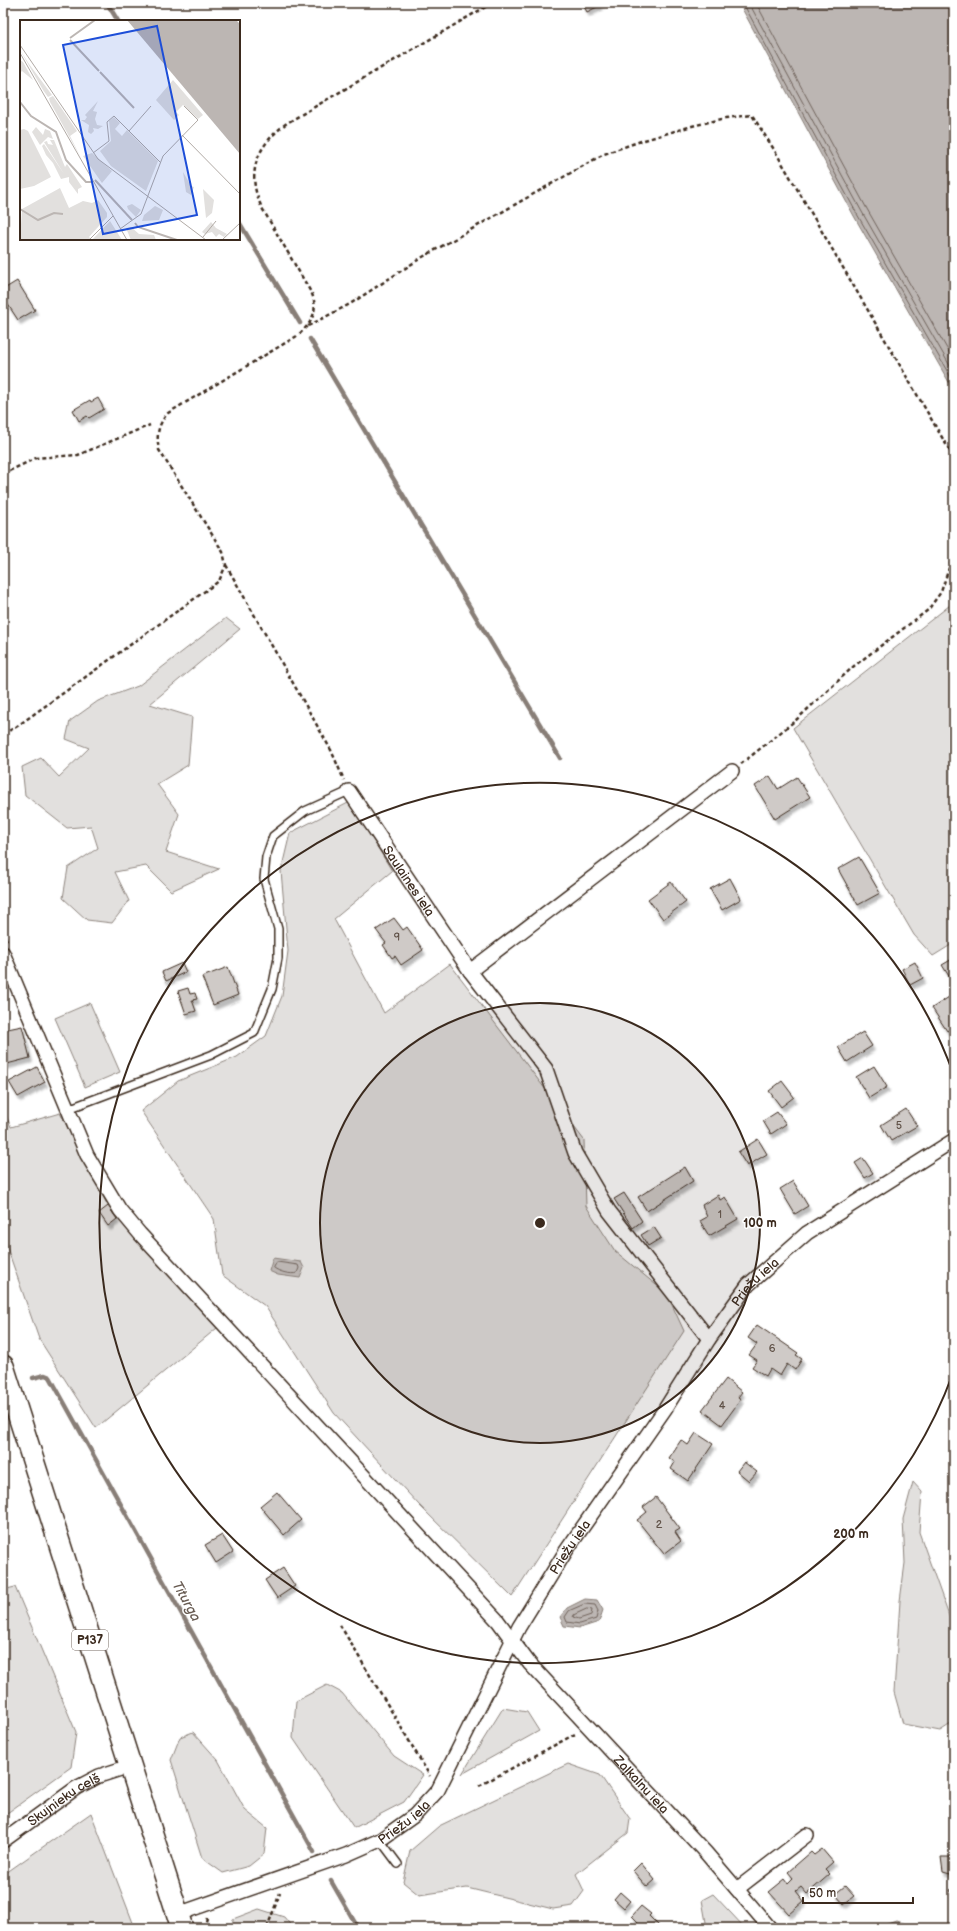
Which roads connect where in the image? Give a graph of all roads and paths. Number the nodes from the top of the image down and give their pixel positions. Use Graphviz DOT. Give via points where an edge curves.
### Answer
graph roads {
  1 [pos="492,3"];
  2 [pos="307,326"];
  3 [pos="150,425"];
  4 [pos="954,458"];
  5 [pos="3,474"];
  6 [pos="954,553"];
  7 [pos="226,565"];
  8 [pos="3,734"];
  9 [pos="732,771"];
  10 [pos="349,791"];
  11 [pos="3,930"];
  12 [pos="6,949"];
  13 [pos="470,971"];
  14 [pos="68,1109"];
  15 [pos="954,1140"];
  16 [pos="709,1340"];
  17 [pos="3,1366"];
  18 [pos="340,1625"];
  19 [pos="512,1641"];
  20 [pos="588,1727"];
  21 [pos="130,1766"];
  22 [pos="479,1786"];
  23 [pos="438,1790"];
  24 [pos="807,1835"];
  25 [pos="380,1840"];
  26 [pos="3,1842"];
  27 [pos="398,1864"];
  28 [pos="737,1889"];
  29 [pos="274,1891"];
  30 [pos="208,1916"];
  31 [pos="180,1921"];
  32 [pos="204,1928"];
  33 [pos="267,1928"];
  34 [pos="770,1928"];
  1 -- 2 [label="path" via="287,123 259,152 254,180 256,194 314,300 313,316"];
  2 -- 4 [label="path" via="350,304 421,258 604,154 692,126 752,115"];
  2 -- 7 [label="path" via="297,336 168,413 158,428 159,450 223,552"];
  3 -- 5 [label="path" via="78,455 36,458"];
  6 -- 9 [label="path" via="941,592 928,610 854,666 796,720"];
  7 -- 8 [label="path" via="219,581"];
  7 -- 10 [label="path" via="331,750"];
  9 -- 13 [label="street"];
  10 -- 13 [label="street, Saulaines iela"];
  10 -- 14 [label="lane" via="305,812 274,836 266,857 264,879 278,928 278,958 272,989 254,1033 211,1056"];
  11 -- 12 [label="path"];
  12 -- 14 [label="street, Zaļkalnu iela"];
  13 -- 16 [label="street, Saulaines iela" via="546,1068 575,1153 609,1212"];
  14 -- 19 [label="street, Zaļkalnu iela" via="87,1155 120,1210 140,1234 487,1610"];
  15 -- 16 [label="street, Priežu iela" via="807,1233 748,1286"];
  16 -- 19 [label="street, Priežu iela" via="665,1409 566,1551"];
  17 -- 21 [label="main road, P137"];
  18 -- 23 [label="path"];
  19 -- 20 [label="street, Zaļkalnu iela"];
  19 -- 23 [label="street, Priežu iela"];
  20 -- 22 [label="path"];
  20 -- 28 [label="street, Zaļkalnu iela"];
  21 -- 26 [label="street, Skujnieku ceļš" via="99,1776 76,1788"];
  21 -- 31 [label="main road, P137"];
  23 -- 25 [label="street, Priežu iela" via="415,1815"];
  24 -- 28 [label="street"];
  25 -- 27 [label="lane"];
  25 -- 31 [label="street, Priežu iela"];
  28 -- 34 [label="street, Zaļkalnu iela"];
  29 -- 33 [label="path" via="281,1888"];
  30 -- 32 [label="path"];
}
